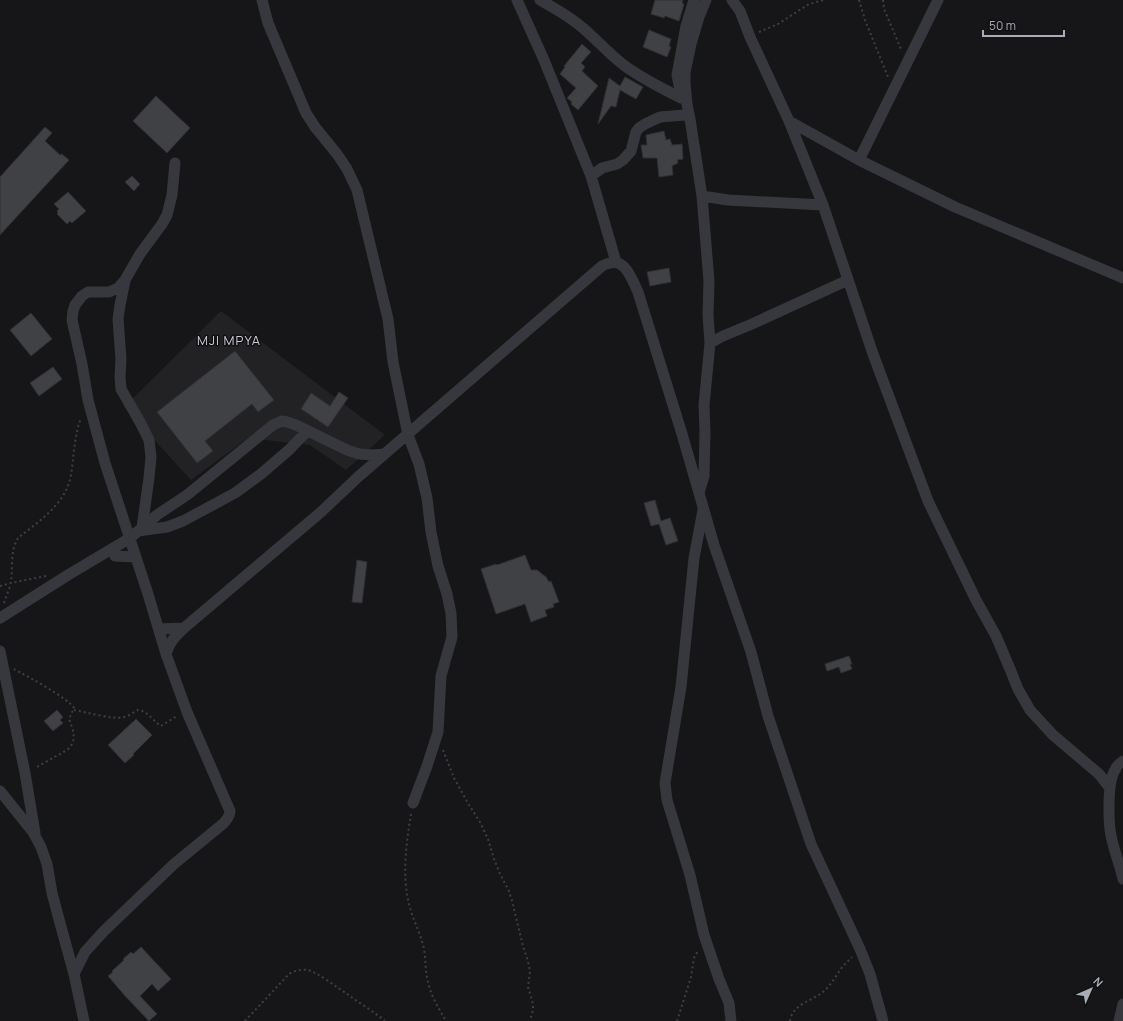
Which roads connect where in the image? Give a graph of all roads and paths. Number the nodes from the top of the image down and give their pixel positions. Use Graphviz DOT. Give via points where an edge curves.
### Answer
graph roads {
  1 [pos="262,0"];
  2 [pos="517,0"];
  3 [pos="540,0"];
  4 [pos="694,0"];
  5 [pos="706,0"];
  6 [pos="732,0"];
  7 [pos="824,0"];
  8 [pos="859,0"];
  9 [pos="883,0"];
  10 [pos="938,0"];
  11 [pos="750,37"];
  12 [pos="907,64"];
  13 [pos="893,92"];
  14 [pos="681,98"];
  15 [pos="685,115"];
  16 [pos="789,121"];
  17 [pos="692,137"];
  18 [pos="859,160"];
  19 [pos="175,164"];
  20 [pos="591,176"];
  21 [pos="702,196"];
  22 [pos="823,205"];
  23 [pos="616,262"];
  24 [pos="1123,278"];
  25 [pos="125,280"];
  26 [pos="848,280"];
  27 [pos="710,343"];
  28 [pos="88,400"];
  29 [pos="306,430"];
  30 [pos="408,435"];
  31 [pos="384,454"];
  32 [pos="699,494"];
  33 [pos="703,508"];
  34 [pos="137,532"];
  35 [pos="116,556"];
  36 [pos="136,557"];
  37 [pos="46,576"];
  38 [pos="11,583"];
  39 [pos="0,586"];
  40 [pos="3,605"];
  41 [pos="0,618"];
  42 [pos="159,628"];
  43 [pos="184,628"];
  44 [pos="0,651"];
  45 [pos="166,654"];
  46 [pos="3,662"];
  47 [pos="74,710"];
  48 [pos="187,712"];
  49 [pos="438,732"];
  50 [pos="1123,761"];
  51 [pos="25,773"];
  52 [pos="1110,788"];
  53 [pos="0,791"];
  54 [pos="413,803"];
  55 [pos="36,837"];
  56 [pos="1123,879"];
  57 [pos="704,935"];
  58 [pos="860,949"];
  59 [pos="74,974"];
  60 [pos="1123,1004"];
  61 [pos="84,1021"];
  62 [pos="245,1021"];
  63 [pos="384,1021"];
  64 [pos="446,1021"];
  65 [pos="530,1021"];
  66 [pos="677,1021"];
  67 [pos="731,1021"];
  68 [pos="790,1021"];
  69 [pos="884,1021"];
  70 [pos="1119,1021"];
  1 -- 30 [label="street" via="268,23 306,114 337,154 357,190 388,319 393,362"];
  2 -- 20 [label="street"];
  3 -- 14 [label="street" via="574,21 617,60 644,80"];
  4 -- 14 [label="street" via="686,26 677,75"];
  5 -- 17 [label="street" via="685,72"];
  6 -- 11 [label="street" via="740,11"];
  7 -- 11 [label="path" via="809,4 778,24"];
  8 -- 13 [label="path"];
  9 -- 12 [label="path" via="884,9"];
  10 -- 12 [label="street"];
  11 -- 16 [label="street"];
  12 -- 13 [label="street"];
  13 -- 18 [label="street"];
  14 -- 15 [label="street"];
  15 -- 17 [label="street"];
  15 -- 20 [label="street" via="660,117 644,124 636,132 631,151 623,160 602,168"];
  16 -- 18 [label="street"];
  16 -- 22 [label="street"];
  17 -- 21 [label="street"];
  18 -- 24 [label="street" via="955,207"];
  19 -- 25 [label="street" via="167,214"];
  20 -- 23 [label="street"];
  21 -- 22 [label="street" via="728,200"];
  21 -- 27 [label="street" via="709,281"];
  22 -- 26 [label="street"];
  23 -- 30 [label="street" via="609,262 592,273"];
  23 -- 32 [label="street" via="624,266 638,292"];
  25 -- 28 [label="street" via="118,288 109,292 88,292 82,296 73,311 72,320"];
  25 -- 34 [label="street" via="118,319 120,384 149,440 151,457 147,498"];
  26 -- 27 [label="street"];
  26 -- 52 [label="street" via="928,501 996,636 1018,689 1030,710 1053,735 1099,774"];
  27 -- 32 [label="street" via="704,405 704,476"];
  28 -- 34 [label="street" via="105,463"];
  28 -- 38 [label="path" via="78,426 71,476 66,491 47,514 16,541"];
  29 -- 31 [label="street" via="359,454"];
  29 -- 34 [label="street" via="290,449 235,493 183,521 167,527"];
  29 -- 34 [label="street" via="282,421 273,425"];
  30 -- 31 [label="street"];
  30 -- 49 [label="street" via="419,464 433,539 451,613 452,637 441,676"];
  31 -- 43 [label="street" via="321,512"];
  32 -- 33 [label="street"];
  33 -- 57 [label="street" via="694,558 681,687 665,783 667,800 687,862"];
  33 -- 58 [label="street" via="811,844"];
  34 -- 36 [label="street"];
  34 -- 41 [label="street"];
  35 -- 36 [label="street"];
  36 -- 42 [label="street"];
  37 -- 38 [label="path"];
  38 -- 39 [label="path"];
  38 -- 40 [label="path"];
  42 -- 43 [label="street"];
  42 -- 45 [label="street"];
  43 -- 45 [label="street" via="168,645"];
  44 -- 46 [label="street"];
  45 -- 48 [label="street"];
  46 -- 47 [label="path" via="64,699"];
  46 -- 51 [label="street"];
  47 -- 48 [label="path" via="121,718 140,710 145,711 161,726"];
  47 -- 51 [label="path" via="69,719 74,736 70,747"];
  48 -- 59 [label="street" via="230,811 229,817 165,872 103,932 85,952"];
  49 -- 54 [label="street"];
  49 -- 65 [label="path" via="454,778 480,822 509,891 530,971 528,987 533,1004"];
  50 -- 52 [label="street" via="1115,770"];
  51 -- 55 [label="street"];
  52 -- 56 [label="street" via="1111,839"];
  53 -- 55 [label="street"];
  54 -- 64 [label="path" via="405,857 407,894 424,948 428,983"];
  55 -- 59 [label="street" via="44,855"];
  57 -- 66 [label="path" via="694,958 691,977"];
  57 -- 67 [label="street" via="729,1003"];
  58 -- 68 [label="path" via="843,966 826,990 797,1008"];
  58 -- 69 [label="street"];
  59 -- 61 [label="street"];
  60 -- 70 [label="street"];
  62 -- 63 [label="path" via="289,974 297,970 312,972"];
}
